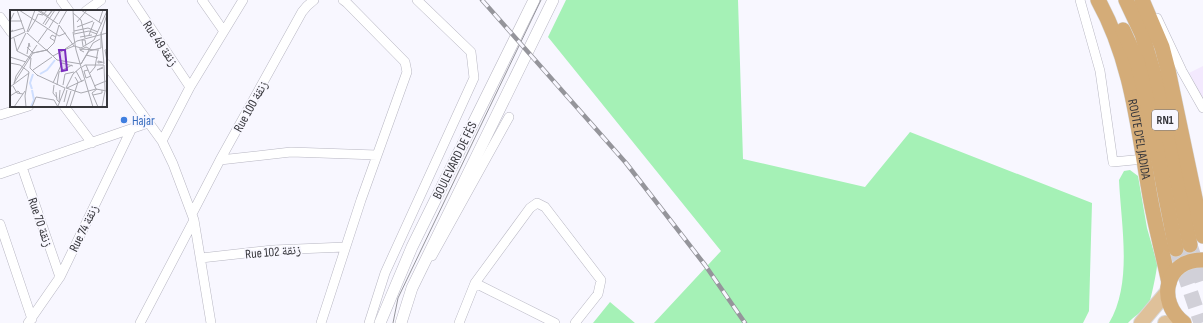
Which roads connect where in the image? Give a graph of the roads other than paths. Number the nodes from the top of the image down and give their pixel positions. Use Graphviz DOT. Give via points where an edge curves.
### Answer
graph roads {
  1 [pos="61,0"];
  2 [pos="102,0"];
  3 [pos="132,0"];
  4 [pos="202,0"];
  5 [pos="243,0"];
  6 [pos="343,0"];
  7 [pos="417,0"];
  8 [pos="534,0"];
  9 [pos="553,0"];
  10 [pos="1080,0"];
  11 [pos="1098,0"];
  12 [pos="1109,0"];
  13 [pos="1126,0"];
  14 [pos="1142,0"];
  15 [pos="1148,0"];
  16 [pos="313,1"];
  17 [pos="68,10"];
  18 [pos="87,10"];
  19 [pos="0,18"];
  20 [pos="223,30"];
  21 [pos="10,31"];
  22 [pos="107,65"];
  23 [pos="190,87"];
  24 [pos="1202,105"];
  25 [pos="26,107"];
  26 [pos="65,107"];
  27 [pos="0,115"];
  28 [pos="509,117"];
  29 [pos="148,123"];
  30 [pos="131,130"];
  31 [pos="162,141"];
  32 [pos="92,143"];
  33 [pos="377,155"];
  34 [pos="1144,159"];
  35 [pos="220,160"];
  36 [pos="22,166"];
  37 [pos="0,174"];
  38 [pos="193,217"];
  39 [pos="0,224"];
  40 [pos="1203,236"];
  41 [pos="345,247"];
  42 [pos="201,258"];
  43 [pos="1203,260"];
  44 [pos="60,277"];
  45 [pos="475,283"];
  46 [pos="1168,287"];
  47 [pos="412,288"];
  48 [pos="30,321"];
  49 [pos="1183,322"];
  50 [pos="140,323"];
  51 [pos="211,323"];
  52 [pos="322,323"];
  53 [pos="369,323"];
  54 [pos="380,323"];
  55 [pos="401,323"];
  56 [pos="459,323"];
  57 [pos="554,323"];
  58 [pos="575,323"];
  59 [pos="1141,323"];
  60 [pos="1165,323"];
  1 -- 17 [label="street"];
  2 -- 18 [label="street"];
  3 -- 23 [label="street, Rue 49 زنقة"];
  4 -- 20 [label="street"];
  5 -- 20 [label="street"];
  6 -- 33 [label="street" via="405,62 407,68 407,76"];
  7 -- 53 [label="street" via="471,52 474,78 385,273"];
  8 -- 54 [label="street, BOULEVARD DE FÈS" via="412,247"];
  9 -- 47 [label="street, BOULEVARD DE FÈS"];
  10 -- 34 [label="street" via="1100,71 1113,162"];
  11 -- 34 [label="highway, ROUTE D'EL JADIDA" via="1110,22 1124,59"];
  12 -- 13 [label="highway, ROUTE D'EL JADIDA / RN1" via="1137,61 1151,122 1156,192 1178,248 1158,87 1142,34"];
  14 -- 40 [label="highway" via="1166,64"];
  15 -- 24 [label="street" via="1182,71"];
  16 -- 35 [label="street, Rue 100 زنقة" via="302,12"];
  19 -- 21 [label="street"];
  20 -- 23 [label="street"];
  22 -- 29 [label="street"];
  23 -- 31 [label="street"];
  25 -- 27 [label="street"];
  26 -- 32 [label="street"];
  28 -- 47 [label="street" via="444,238"];
  29 -- 30 [label="street"];
  29 -- 31 [label="street"];
  30 -- 32 [label="street"];
  30 -- 44 [label="street, Rue 74 زنقة"];
  31 -- 38 [label="street"];
  32 -- 36 [label="street"];
  33 -- 35 [label="street" via="291,152"];
  33 -- 41 [label="street"];
  34 -- 46 [label="highway, ROUTE D'EL JADIDA"];
  35 -- 38 [label="street, Rue 100 زنقة"];
  36 -- 37 [label="street"];
  36 -- 44 [label="street, Rue 70 زنقة"];
  38 -- 42 [label="street"];
  38 -- 50 [label="street, Rue 100 زنقة"];
  39 -- 48 [label="street"];
  41 -- 42 [label="street, Rue 102 زنقة" via="273,250"];
  41 -- 52 [label="street"];
  42 -- 51 [label="street"];
  43 -- 46 [label="highway" via="1194,260 1181,266 1172,276"];
  44 -- 48 [label="street, Rue 74 زنقة"];
  45 -- 56 [label="street"];
  45 -- 57 [label="street"];
  45 -- 58 [label="street" via="530,208 537,203 542,204 601,280 598,294"];
  46 -- 49 [label="highway, ROUTE D'EL JADIDA" via="1172,312"];
  46 -- 59 [label="main road"];
  47 -- 55 [label="street, BOULEVARD DE FÈS"];
  49 -- 60 [label="main road"];
}
